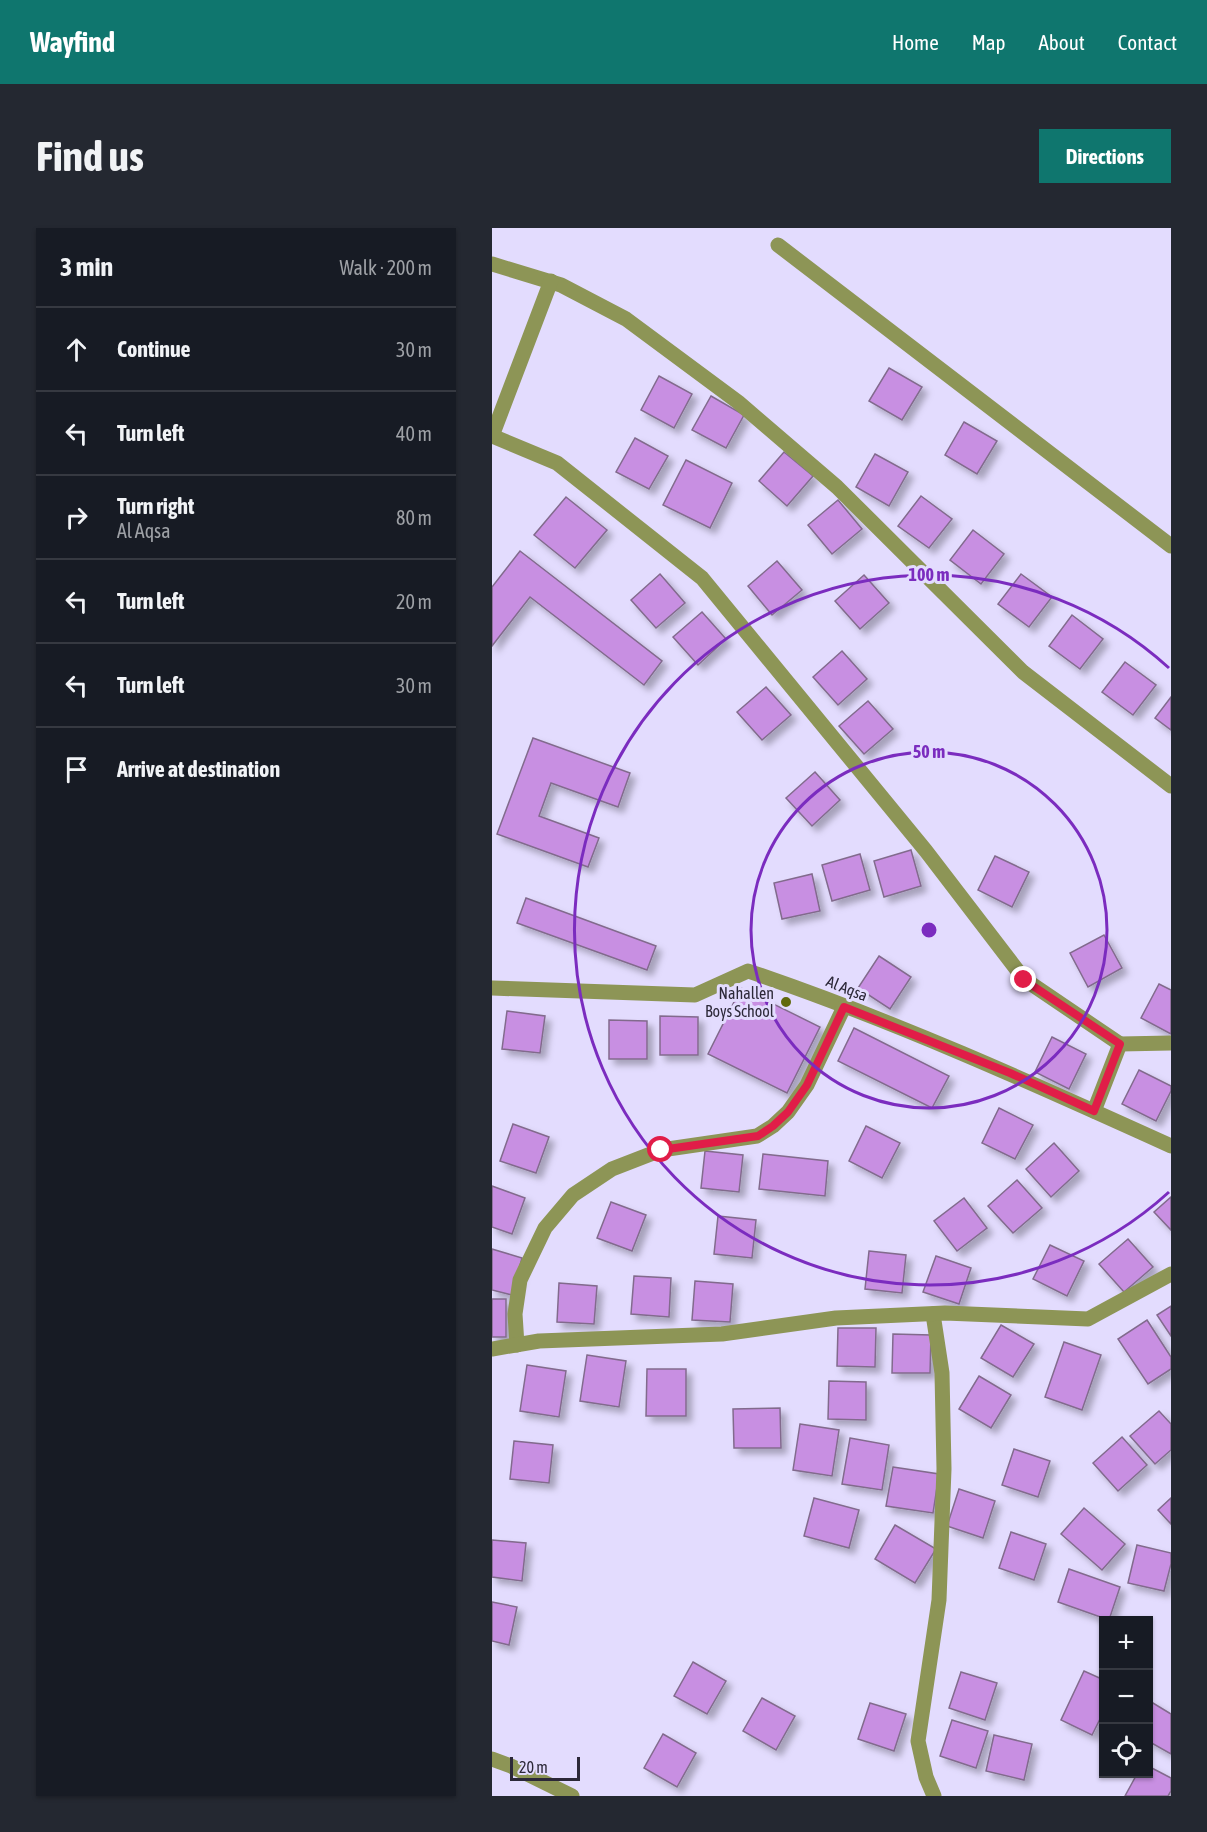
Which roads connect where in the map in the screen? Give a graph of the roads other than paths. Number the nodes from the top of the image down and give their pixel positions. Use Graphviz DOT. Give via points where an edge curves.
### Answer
graph roads {
  1 [pos="778,245"];
  2 [pos="492,264"];
  3 [pos="551,281"];
  4 [pos="492,436"];
  5 [pos="1171,546"];
  6 [pos="1171,786"];
  7 [pos="492,988"];
  8 [pos="844,1007"];
  9 [pos="1171,1043"];
  10 [pos="1120,1044"];
  11 [pos="1094,1111"];
  12 [pos="1171,1146"];
  13 [pos="1171,1274"];
  14 [pos="933,1314"];
  15 [pos="517,1345"];
  16 [pos="492,1349"];
  17 [pos="492,1759"];
  18 [pos="572,1796"];
  19 [pos="934,1796"];
  1 -- 5 [label="street"];
  2 -- 3 [label="street"];
  3 -- 4 [label="street"];
  3 -- 6 [label="street" via="626,319 738,402 837,487 1023,672"];
  4 -- 10 [label="street" via="557,463 702,578 926,851 1024,980"];
  7 -- 8 [label="street, Al Aqsa" via="696,995 748,971"];
  8 -- 11 [label="street, Al Aqsa"];
  8 -- 15 [label="street" via="807,1085 773,1126 758,1136 661,1150 612,1169 573,1195 545,1228 520,1280 515,1314"];
  9 -- 10 [label="street"];
  10 -- 11 [label="street"];
  11 -- 12 [label="street, Al Aqsa"];
  13 -- 14 [label="street" via="1088,1319"];
  14 -- 15 [label="street" via="836,1318 722,1334"];
  14 -- 19 [label="street" via="942,1372 944,1469 939,1600 918,1741"];
  15 -- 16 [label="street"];
  17 -- 18 [label="street"];
}
